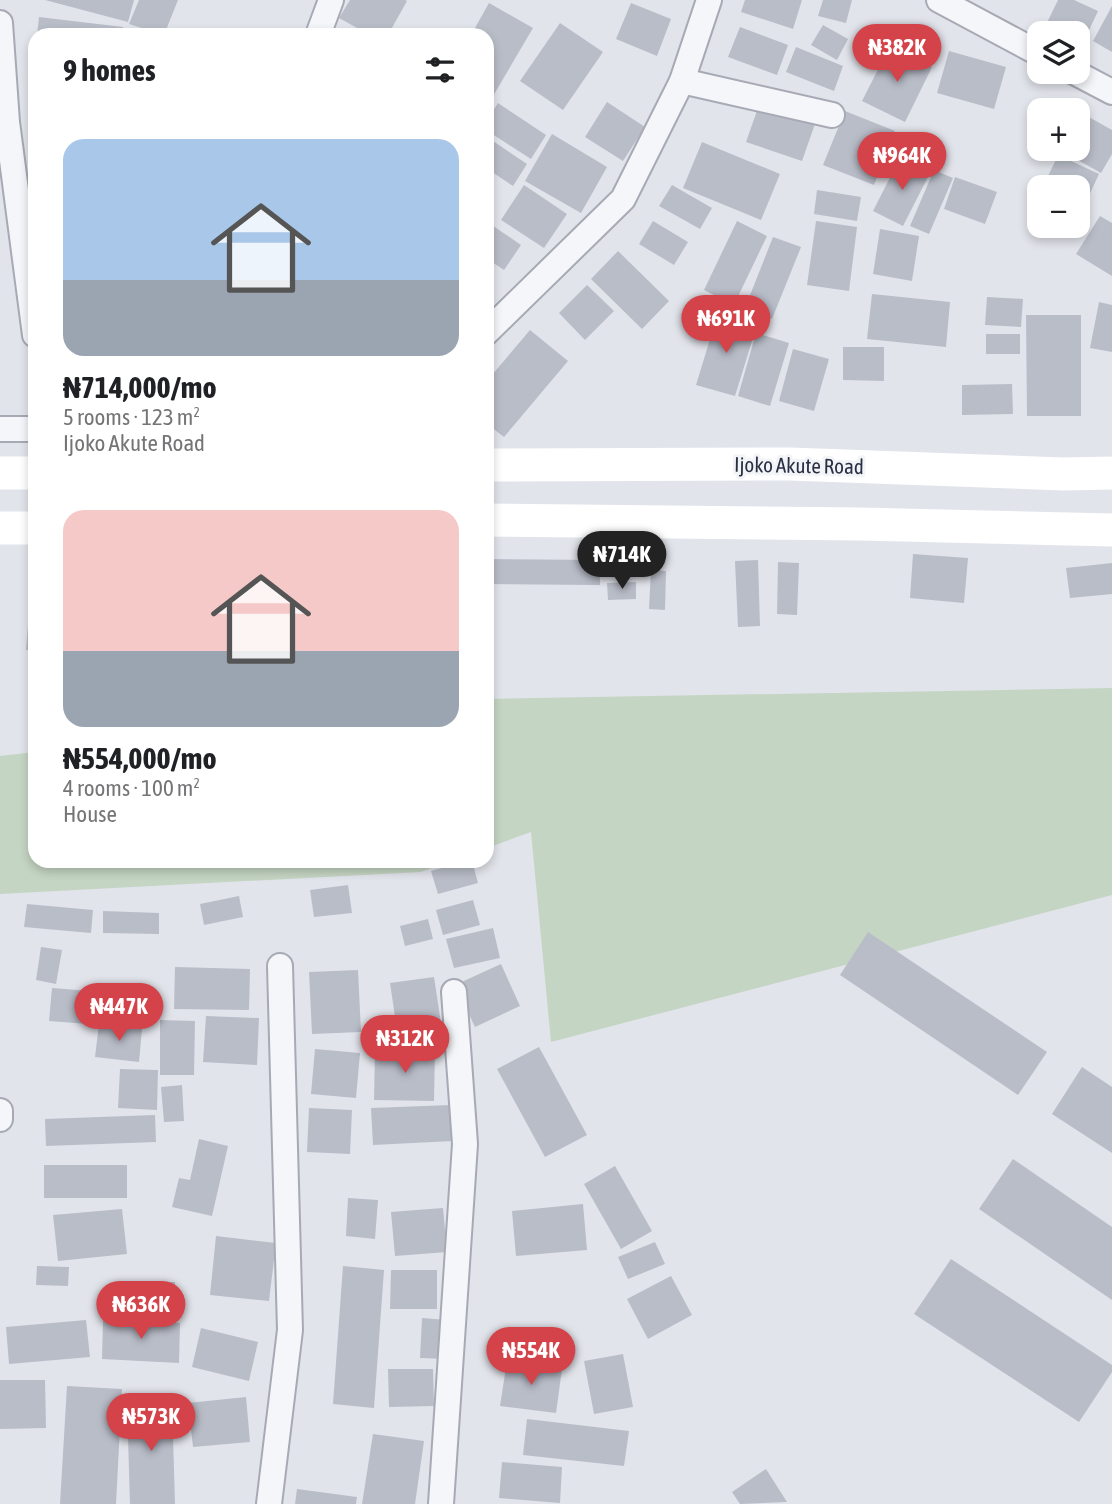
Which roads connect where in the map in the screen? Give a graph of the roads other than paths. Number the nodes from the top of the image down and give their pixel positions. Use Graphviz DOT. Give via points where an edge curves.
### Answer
graph roads {
  1 [pos="331,0"];
  2 [pos="709,0"];
  3 [pos="939,0"];
  4 [pos="0,23"];
  5 [pos="321,28"];
  6 [pos="1027,47"];
  7 [pos="682,80"];
  8 [pos="1090,80"];
  9 [pos="1112,92"];
  10 [pos="832,115"];
  11 [pos="28,282"];
  12 [pos="494,325"];
  13 [pos="0,429"];
  14 [pos="28,429"];
  15 [pos="494,465"];
  16 [pos="1112,472"];
  17 [pos="0,473"];
  18 [pos="28,473"];
  19 [pos="494,520"];
  20 [pos="28,527"];
  21 [pos="0,528"];
  22 [pos="1112,530"];
  23 [pos="280,966"];
  24 [pos="454,992"];
  25 [pos="0,1111"];
  26 [pos="0,1119"];
  27 [pos="0,1125"];
  28 [pos="269,1504"];
  29 [pos="441,1504"];
  1 -- 5 [label="street"];
  2 -- 7 [label="street"];
  3 -- 6 [label="street"];
  4 -- 11 [label="street" via="7,122"];
  7 -- 10 [label="street"];
  7 -- 12 [label="street" via="622,199"];
  8 -- 9 [label="street"];
  13 -- 14 [label="street"];
  15 -- 16 [label="main road, Ijoko Akute Road" via="790,464"];
  17 -- 18 [label="main road"];
  19 -- 22 [label="main road"];
  20 -- 21 [label="main road"];
  23 -- 28 [label="street" via="290,1330"];
  24 -- 29 [label="street" via="466,1144"];
  25 -- 26 [label="street"];
  26 -- 27 [label="street"];
}
